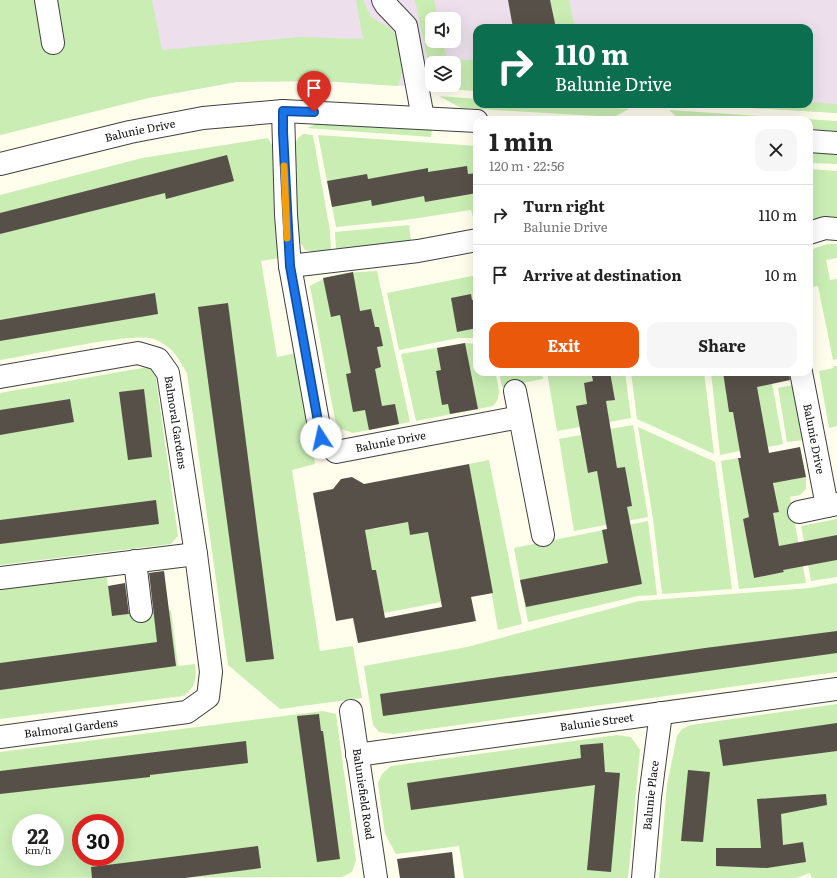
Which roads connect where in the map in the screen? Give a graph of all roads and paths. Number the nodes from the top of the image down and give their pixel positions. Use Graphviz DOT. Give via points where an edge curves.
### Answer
graph roads {
  1 [pos="46,0"];
  2 [pos="383,0"];
  3 [pos="401,0"];
  4 [pos="406,26"];
  5 [pos="53,43"];
  6 [pos="283,111"];
  7 [pos="423,118"];
  8 [pos="473,121"];
  9 [pos="813,141"];
  10 [pos="837,143"];
  11 [pos="0,164"];
  12 [pos="837,229"];
  13 [pos="813,232"];
  14 [pos="473,241"];
  15 [pos="290,266"];
  16 [pos="802,376"];
  17 [pos="0,377"];
  18 [pos="515,391"];
  19 [pos="520,417"];
  20 [pos="832,505"];
  21 [pos="799,512"];
  22 [pos="543,535"];
  23 [pos="196,554"];
  24 [pos="135,561"];
  25 [pos="0,578"];
  26 [pos="141,610"];
  27 [pos="837,689"];
  28 [pos="351,711"];
  29 [pos="661,713"];
  30 [pos="0,737"];
  31 [pos="357,755"];
  32 [pos="376,878"];
  33 [pos="643,878"];
  1 -- 5 [label="street"];
  2 -- 4 [label="street"];
  3 -- 4 [label="street"];
  4 -- 7 [label="street"];
  6 -- 7 [label="street, Balunie Drive"];
  6 -- 11 [label="street, Balunie Drive" via="203,118 130,132"];
  6 -- 15 [label="street, Balunie Drive"];
  7 -- 8 [label="street, Balunie Drive"];
  9 -- 10 [label="street"];
  12 -- 13 [label="street" via="825,228"];
  14 -- 15 [label="street" via="418,251"];
  15 -- 19 [label="street, Balunie Drive" via="321,438 336,452"];
  16 -- 20 [label="street, Balunie Drive"];
  17 -- 23 [label="street, Balmoral Gardens" via="138,353 158,359 168,373"];
  18 -- 19 [label="street"];
  19 -- 22 [label="street"];
  20 -- 21 [label="street, Balunie Drive"];
  23 -- 24 [label="street"];
  23 -- 30 [label="street, Balmoral Gardens" via="211,672 208,697 187,712"];
  24 -- 25 [label="street"];
  24 -- 26 [label="street"];
  27 -- 29 [label="street, Balunie Street"];
  28 -- 31 [label="street, Baluniefield Road"];
  29 -- 31 [label="street, Balunie Street"];
  29 -- 33 [label="street, Balunie Place"];
  31 -- 32 [label="street, Baluniefield Road"];
}
